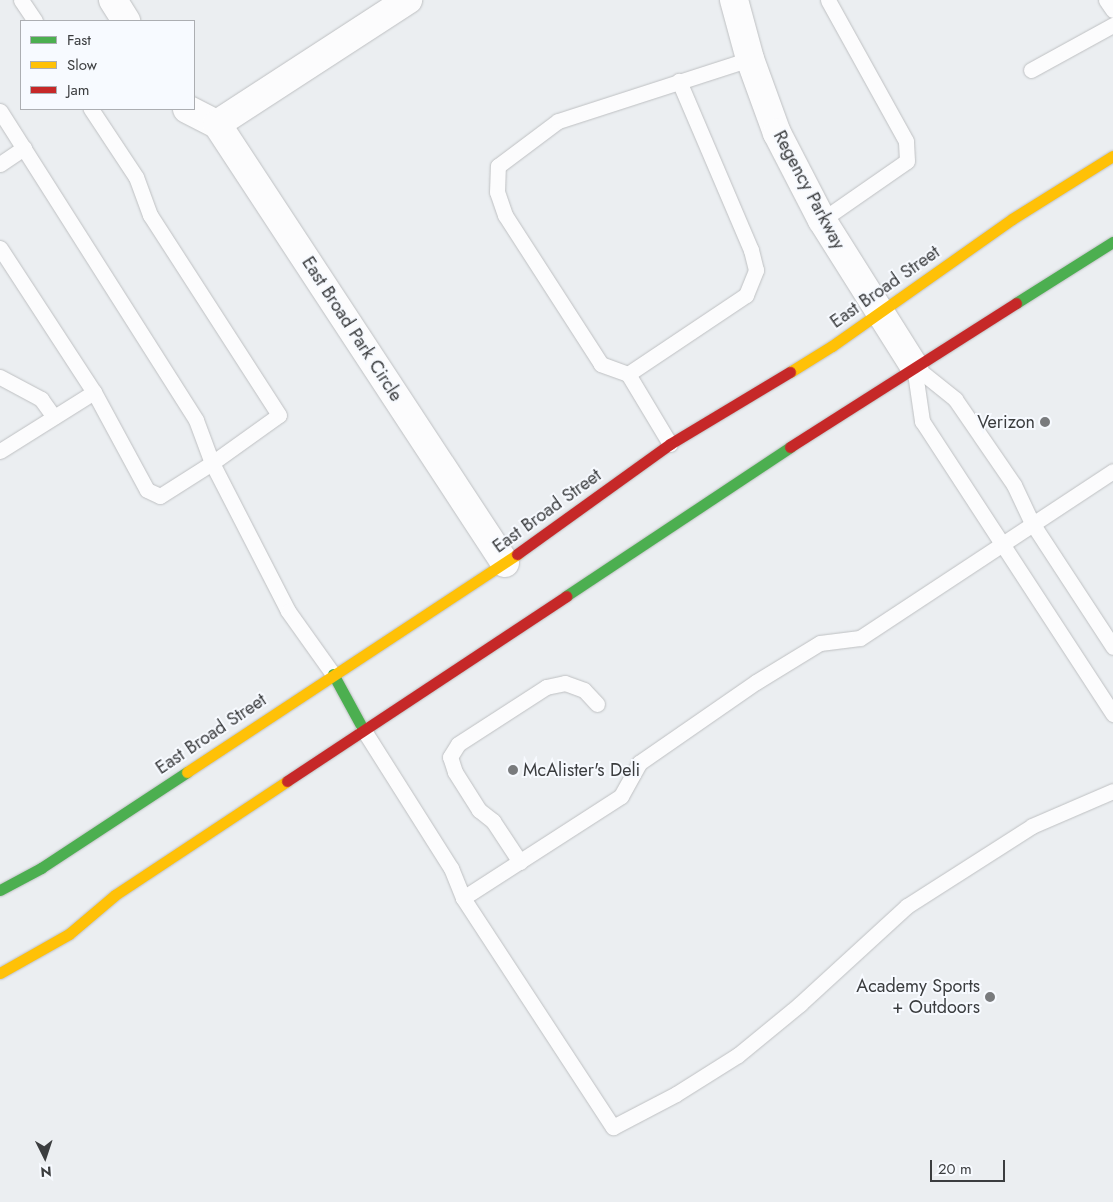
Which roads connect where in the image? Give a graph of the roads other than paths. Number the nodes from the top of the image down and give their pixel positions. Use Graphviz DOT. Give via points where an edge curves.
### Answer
graph roads {
  1 [pos="22,0"];
  2 [pos="113,0"];
  3 [pos="408,0"];
  4 [pos="734,0"];
  5 [pos="828,0"];
  6 [pos="1106,0"];
  7 [pos="1113,10"];
  8 [pos="34,20"];
  9 [pos="125,20"];
  10 [pos="1113,25"];
  11 [pos="750,59"];
  12 [pos="1031,70"];
  13 [pos="679,81"];
  14 [pos="92,110"];
  15 [pos="189,110"];
  16 [pos="0,112"];
  17 [pos="217,124"];
  18 [pos="24,148"];
  19 [pos="1113,156"];
  20 [pos="0,164"];
  21 [pos="822,220"];
  22 [pos="1113,242"];
  23 [pos="0,248"];
  24 [pos="879,314"];
  25 [pos="914,366"];
  26 [pos="628,374"];
  27 [pos="0,377"];
  28 [pos="94,392"];
  29 [pos="54,417"];
  30 [pos="670,444"];
  31 [pos="0,451"];
  32 [pos="212,463"];
  33 [pos="1113,471"];
  34 [pos="1032,524"];
  35 [pos="1002,544"];
  36 [pos="505,563"];
  37 [pos="1113,646"];
  38 [pos="334,674"];
  39 [pos="598,704"];
  40 [pos="1113,714"];
  41 [pos="363,729"];
  42 [pos="1113,791"];
  43 [pos="520,862"];
  44 [pos="0,890"];
  45 [pos="463,898"];
  46 [pos="0,973"];
  1 -- 8 [label="lane"];
  2 -- 9 [label="street"];
  3 -- 17 [label="street"];
  4 -- 11 [label="street, Regency Parkway"];
  5 -- 21 [label="lane" via="906,141 907,161"];
  6 -- 7 [label="lane"];
  10 -- 12 [label="lane"];
  11 -- 13 [label="lane"];
  11 -- 21 [label="street, Regency Parkway" via="777,133"];
  13 -- 26 [label="lane" via="751,250 756,270 746,295"];
  13 -- 26 [label="lane" via="558,120 498,166 497,192 505,215 601,364"];
  14 -- 32 [label="lane" via="136,177 150,215 279,415"];
  15 -- 17 [label="street"];
  16 -- 18 [label="lane"];
  17 -- 36 [label="street, East Broad Park Circle"];
  18 -- 20 [label="lane"];
  18 -- 32 [label="lane" via="196,420"];
  19 -- 24 [label="main road, East Broad Street" via="1012,219"];
  21 -- 24 [label="street, Regency Parkway"];
  22 -- 25 [label="main road"];
  23 -- 28 [label="lane"];
  24 -- 25 [label="street, Regency Parkway"];
  24 -- 30 [label="main road, East Broad Street"];
  25 -- 34 [label="lane" via="955,399 1014,485"];
  25 -- 35 [label="lane" via="922,421"];
  25 -- 41 [label="main road"];
  26 -- 30 [label="lane"];
  27 -- 29 [label="lane" via="41,399"];
  28 -- 29 [label="lane"];
  28 -- 32 [label="lane" via="147,490 160,496"];
  29 -- 31 [label="lane"];
  30 -- 36 [label="main road, East Broad Street"];
  32 -- 38 [label="lane" via="288,611"];
  33 -- 34 [label="lane"];
  34 -- 35 [label="lane"];
  34 -- 37 [label="lane"];
  35 -- 40 [label="lane"];
  35 -- 43 [label="lane" via="860,638 820,643 756,682 639,763 621,796"];
  36 -- 38 [label="main road, East Broad Street"];
  38 -- 41 [label="main road"];
  38 -- 44 [label="main road, East Broad Street" via="41,868"];
  39 -- 43 [label="lane" via="584,690 566,683 546,687 458,744 450,757 455,772 479,810 493,821"];
  41 -- 45 [label="lane" via="451,868"];
  41 -- 46 [label="main road" via="115,895 69,934"];
  42 -- 45 [label="lane" via="1032,826 907,906 800,1004 738,1055 676,1094 613,1127"];
  43 -- 45 [label="lane"];
}
